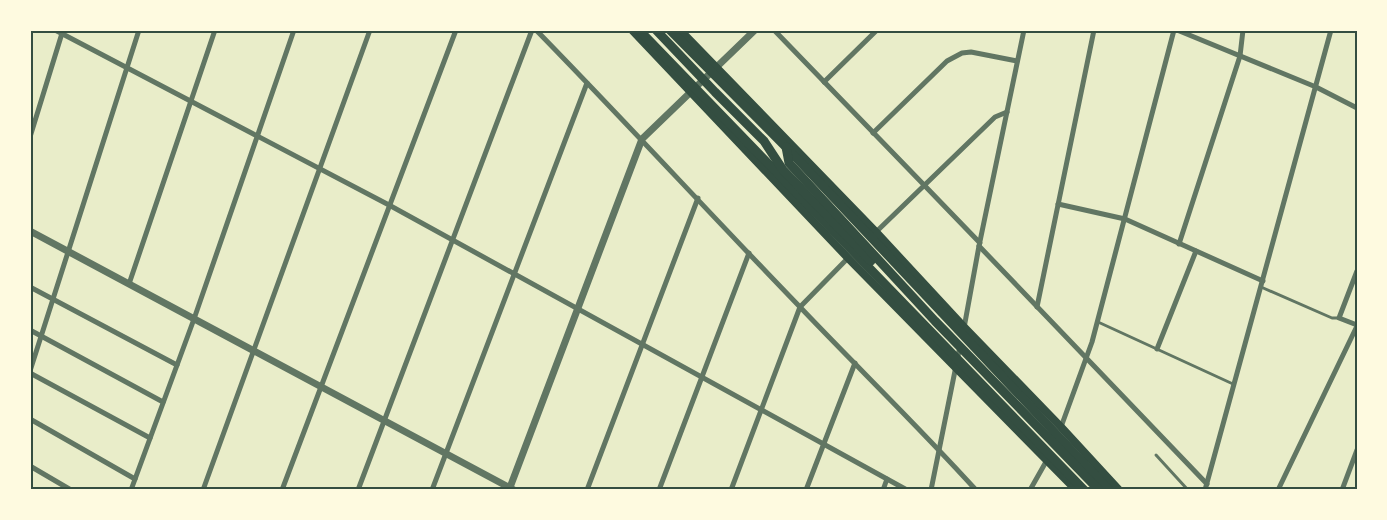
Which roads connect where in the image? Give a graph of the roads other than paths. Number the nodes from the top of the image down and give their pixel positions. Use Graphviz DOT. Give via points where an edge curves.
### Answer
graph roads {
  1 [pos="55,30"];
  2 [pos="139,30"];
  3 [pos="214,30"];
  4 [pos="294,30"];
  5 [pos="370,30"];
  6 [pos="456,30"];
  7 [pos="534,30"];
  8 [pos="632,30"];
  9 [pos="639,30"];
  10 [pos="656,30"];
  11 [pos="670,30"];
  12 [pos="680,30"];
  13 [pos="755,30"];
  14 [pos="774,30"];
  15 [pos="877,30"];
  16 [pos="1024,30"];
  17 [pos="1094,30"];
  18 [pos="1175,30"];
  19 [pos="1200,30"];
  20 [pos="1243,30"];
  21 [pos="1332,30"];
  22 [pos="62,32"];
  23 [pos="1198,39"];
  24 [pos="1240,56"];
  25 [pos="1017,61"];
  26 [pos="126,67"];
  27 [pos="717,68"];
  28 [pos="824,82"];
  29 [pos="587,83"];
  30 [pos="1316,87"];
  31 [pos="690,92"];
  32 [pos="191,101"];
  33 [pos="1357,108"];
  34 [pos="1006,112"];
  35 [pos="873,133"];
  36 [pos="258,135"];
  37 [pos="30,137"];
  38 [pos="642,139"];
  39 [pos="786,147"];
  40 [pos="319,168"];
  41 [pos="925,186"];
  42 [pos="698,198"];
  43 [pos="1058,204"];
  44 [pos="389,205"];
  45 [pos="1125,219"];
  46 [pos="30,231"];
  47 [pos="876,232"];
  48 [pos="453,240"];
  49 [pos="1179,244"];
  50 [pos="979,245"];
  51 [pos="1196,251"];
  52 [pos="68,252"];
  53 [pos="749,253"];
  54 [pos="848,258"];
  55 [pos="1357,271"];
  56 [pos="514,274"];
  57 [pos="129,284"];
  58 [pos="1262,284"];
  59 [pos="30,287"];
  60 [pos="53,299"];
  61 [pos="800,307"];
  62 [pos="1037,307"];
  63 [pos="578,309"];
  64 [pos="1339,318"];
  65 [pos="194,319"];
  66 [pos="1098,322"];
  67 [pos="1357,326"];
  68 [pos="964,327"];
  69 [pos="30,330"];
  70 [pos="41,336"];
  71 [pos="642,344"];
  72 [pos="933,344"];
  73 [pos="1157,349"];
  74 [pos="253,351"];
  75 [pos="1086,358"];
  76 [pos="855,363"];
  77 [pos="177,365"];
  78 [pos="956,368"];
  79 [pos="30,372"];
  80 [pos="702,376"];
  81 [pos="1234,385"];
  82 [pos="320,387"];
  83 [pos="163,402"];
  84 [pos="761,409"];
  85 [pos="30,419"];
  86 [pos="384,421"];
  87 [pos="1060,427"];
  88 [pos="150,438"];
  89 [pos="824,444"];
  90 [pos="940,450"];
  91 [pos="1357,450"];
  92 [pos="446,454"];
  93 [pos="1156,455"];
  94 [pos="1047,460"];
  95 [pos="30,466"];
  96 [pos="135,478"];
  97 [pos="887,479"];
  98 [pos="59,483"];
  99 [pos="1206,487"];
  100 [pos="511,489"];
  101 [pos="57,490"];
  102 [pos="71,490"];
  103 [pos="131,490"];
  104 [pos="203,490"];
  105 [pos="282,490"];
  106 [pos="358,490"];
  107 [pos="432,490"];
  108 [pos="587,490"];
  109 [pos="659,490"];
  110 [pos="731,490"];
  111 [pos="806,490"];
  112 [pos="883,490"];
  113 [pos="907,490"];
  114 [pos="932,490"];
  115 [pos="976,490"];
  116 [pos="1030,490"];
  117 [pos="1076,490"];
  118 [pos="1084,490"];
  119 [pos="1099,490"];
  120 [pos="1109,490"];
  121 [pos="1119,490"];
  122 [pos="1188,490"];
  123 [pos="1278,490"];
  124 [pos="1342,490"];
  1 -- 22 [label="street"];
  2 -- 26 [label="street"];
  3 -- 32 [label="street"];
  4 -- 36 [label="street"];
  5 -- 40 [label="street"];
  6 -- 44 [label="street"];
  7 -- 29 [label="street"];
  7 -- 48 [label="street"];
  8 -- 31 [label="main road"];
  9 -- 118 [label="highway"];
  10 -- 72 [label="highway" via="764,141 783,170 898,288 923,320"];
  11 -- 39 [label="highway"];
  12 -- 27 [label="main road"];
  13 -- 27 [label="street"];
  14 -- 28 [label="street"];
  15 -- 28 [label="street"];
  16 -- 25 [label="street"];
  17 -- 43 [label="street"];
  18 -- 23 [label="street"];
  18 -- 45 [label="street"];
  19 -- 23 [label="street"];
  20 -- 24 [label="street"];
  21 -- 30 [label="street"];
  22 -- 26 [label="street"];
  22 -- 37 [label="street"];
  23 -- 24 [label="street"];
  24 -- 30 [label="street"];
  24 -- 49 [label="street"];
  25 -- 34 [label="street"];
  25 -- 35 [label="street" via="962,53 947,61"];
  26 -- 32 [label="street"];
  26 -- 52 [label="street"];
  27 -- 31 [label="street"];
  27 -- 47 [label="main road"];
  28 -- 35 [label="street"];
  29 -- 38 [label="street"];
  29 -- 56 [label="street"];
  30 -- 33 [label="street"];
  30 -- 58 [label="street"];
  31 -- 38 [label="street"];
  31 -- 54 [label="main road"];
  32 -- 36 [label="street"];
  32 -- 57 [label="street"];
  34 -- 41 [label="street" via="995,117"];
  34 -- 50 [label="street"];
  35 -- 41 [label="street"];
  36 -- 40 [label="street"];
  36 -- 65 [label="street"];
  38 -- 42 [label="street"];
  38 -- 63 [label="street"];
  39 -- 119 [label="highway" via="789,163"];
  39 -- 120 [label="highway"];
  40 -- 44 [label="street"];
  40 -- 74 [label="street"];
  41 -- 47 [label="street"];
  41 -- 50 [label="street"];
  42 -- 53 [label="street"];
  42 -- 71 [label="street"];
  43 -- 45 [label="street"];
  43 -- 62 [label="street"];
  44 -- 48 [label="street"];
  44 -- 82 [label="street"];
  45 -- 49 [label="street"];
  45 -- 66 [label="street"];
  46 -- 52 [label="street"];
  47 -- 68 [label="main road"];
  48 -- 56 [label="street"];
  48 -- 86 [label="street"];
  49 -- 51 [label="street"];
  50 -- 62 [label="street"];
  50 -- 68 [label="street"];
  51 -- 58 [label="street"];
  51 -- 73 [label="street"];
  52 -- 57 [label="street"];
  52 -- 60 [label="street"];
  53 -- 61 [label="street"];
  53 -- 80 [label="street"];
  54 -- 61 [label="street"];
  54 -- 72 [label="main road"];
  55 -- 64 [label="street"];
  56 -- 63 [label="street"];
  56 -- 92 [label="street"];
  57 -- 65 [label="street"];
  58 -- 64 [label="lane"];
  58 -- 81 [label="street"];
  59 -- 60 [label="street"];
  60 -- 70 [label="street"];
  60 -- 77 [label="street"];
  61 -- 76 [label="street"];
  61 -- 84 [label="street"];
  62 -- 75 [label="street"];
  63 -- 71 [label="street"];
  63 -- 100 [label="street"];
  64 -- 67 [label="street"];
  65 -- 74 [label="street"];
  65 -- 77 [label="street"];
  66 -- 73 [label="lane"];
  66 -- 75 [label="street"];
  67 -- 123 [label="street"];
  68 -- 78 [label="street"];
  68 -- 87 [label="main road"];
  69 -- 70 [label="street"];
  70 -- 79 [label="street"];
  70 -- 83 [label="street"];
  71 -- 80 [label="street"];
  71 -- 108 [label="street"];
  72 -- 78 [label="main road"];
  73 -- 81 [label="lane"];
  74 -- 82 [label="street"];
  74 -- 104 [label="street"];
  75 -- 87 [label="street"];
  75 -- 99 [label="street"];
  76 -- 89 [label="street"];
  76 -- 90 [label="street"];
  77 -- 83 [label="street"];
  78 -- 90 [label="street"];
  78 -- 94 [label="main road"];
  79 -- 88 [label="street"];
  80 -- 84 [label="street"];
  80 -- 109 [label="street"];
  81 -- 99 [label="street"];
  82 -- 86 [label="street"];
  82 -- 105 [label="street"];
  83 -- 88 [label="street"];
  84 -- 89 [label="street"];
  84 -- 110 [label="street"];
  85 -- 96 [label="street"];
  86 -- 92 [label="street"];
  86 -- 106 [label="street"];
  87 -- 121 [label="main road"];
  88 -- 96 [label="street"];
  89 -- 97 [label="street"];
  89 -- 111 [label="street"];
  90 -- 114 [label="street"];
  90 -- 115 [label="street"];
  91 -- 124 [label="street"];
  92 -- 100 [label="street"];
  92 -- 107 [label="street"];
  93 -- 122 [label="lane"];
  94 -- 116 [label="street"];
  94 -- 117 [label="main road"];
  95 -- 98 [label="street"];
  96 -- 103 [label="street"];
  97 -- 112 [label="street"];
  97 -- 113 [label="street"];
  98 -- 101 [label="street"];
  98 -- 102 [label="street"];
}
